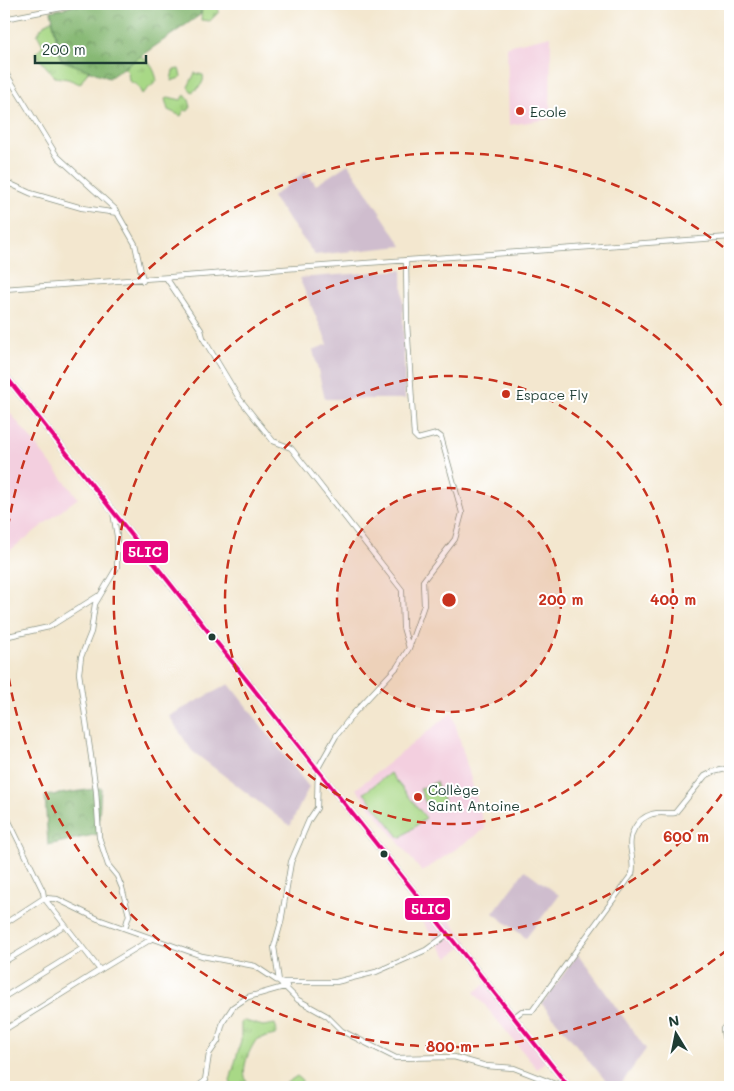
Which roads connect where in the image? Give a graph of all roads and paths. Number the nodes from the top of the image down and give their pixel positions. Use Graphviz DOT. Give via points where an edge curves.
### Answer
graph roads {
  1 [pos="82,4"];
  2 [pos="4,19"];
  3 [pos="4,70"];
  4 [pos="4,181"];
  5 [pos="118,214"];
  6 [pos="730,237"];
  7 [pos="406,262"];
  8 [pos="167,279"];
  9 [pos="144,280"];
  10 [pos="4,289"];
  11 [pos="4,374"];
  12 [pos="113,510"];
  13 [pos="99,595"];
  14 [pos="4,637"];
  15 [pos="409,648"];
  16 [pos="318,768"];
  17 [pos="730,768"];
  18 [pos="4,810"];
  19 [pos="44,898"];
  20 [pos="4,924"];
  21 [pos="65,925"];
  22 [pos="125,928"];
  23 [pos="448,934"];
  24 [pos="154,938"];
  25 [pos="82,948"];
  26 [pos="4,962"];
  27 [pos="100,970"];
  28 [pos="279,981"];
  29 [pos="291,981"];
  30 [pos="286,986"];
  31 [pos="4,997"];
  32 [pos="514,1017"];
  33 [pos="730,1020"];
  34 [pos="4,1030"];
  35 [pos="730,1045"];
  36 [pos="206,1080"];
  37 [pos="567,1084"];
  38 [pos="197,1087"];
  39 [pos="204,1087"];
  1 -- 2 [label="street"];
  3 -- 5 [label="street" via="57,156"];
  4 -- 5 [label="street" via="30,194"];
  5 -- 9 [label="street" via="135,244"];
  6 -- 7 [label="street"];
  7 -- 8 [label="street"];
  7 -- 15 [label="street" via="414,435 418,439 437,434 441,437 462,510 455,539 423,581 424,605"];
  8 -- 9 [label="street"];
  8 -- 15 [label="street" via="201,330 239,398 273,440 291,448 402,590 403,627"];
  9 -- 10 [label="street"];
  11 -- 12 [label="highway"];
  12 -- 13 [label="street" via="117,567"];
  12 -- 16 [label="highway"];
  13 -- 14 [label="street" via="49,627"];
  13 -- 22 [label="street" via="79,673 96,791 98,837 122,888 129,915"];
  15 -- 16 [label="street" via="397,667 336,736"];
  16 -- 23 [label="highway"];
  16 -- 28 [label="street" via="317,808 291,862 274,948"];
  17 -- 32 [label="street" via="705,776 675,813 650,814 636,825 630,849 632,874 532,1011 522,1011"];
  18 -- 19 [label="street"];
  19 -- 20 [label="street"];
  19 -- 21 [label="street"];
  19 -- 22 [label="street" via="57,900"];
  21 -- 25 [label="street"];
  21 -- 26 [label="street"];
  22 -- 24 [label="street"];
  23 -- 29 [label="street" via="426,950 376,972 336,982"];
  23 -- 32 [label="highway"];
  24 -- 27 [label="street"];
  24 -- 28 [label="street" via="202,956 255,966"];
  25 -- 27 [label="street"];
  25 -- 31 [label="street"];
  27 -- 34 [label="street"];
  28 -- 29 [label="street"];
  28 -- 30 [label="street"];
  29 -- 30 [label="street"];
  30 -- 36 [label="street" via="248,997 233,1007 209,1054"];
  30 -- 37 [label="street" via="298,1000 327,1016 342,1031 396,1058 454,1057 486,1066 514,1068 555,1084"];
  32 -- 37 [label="highway"];
  33 -- 35 [label="street" via="723,1029"];
  36 -- 38 [label="street"];
  36 -- 39 [label="street"];
}
